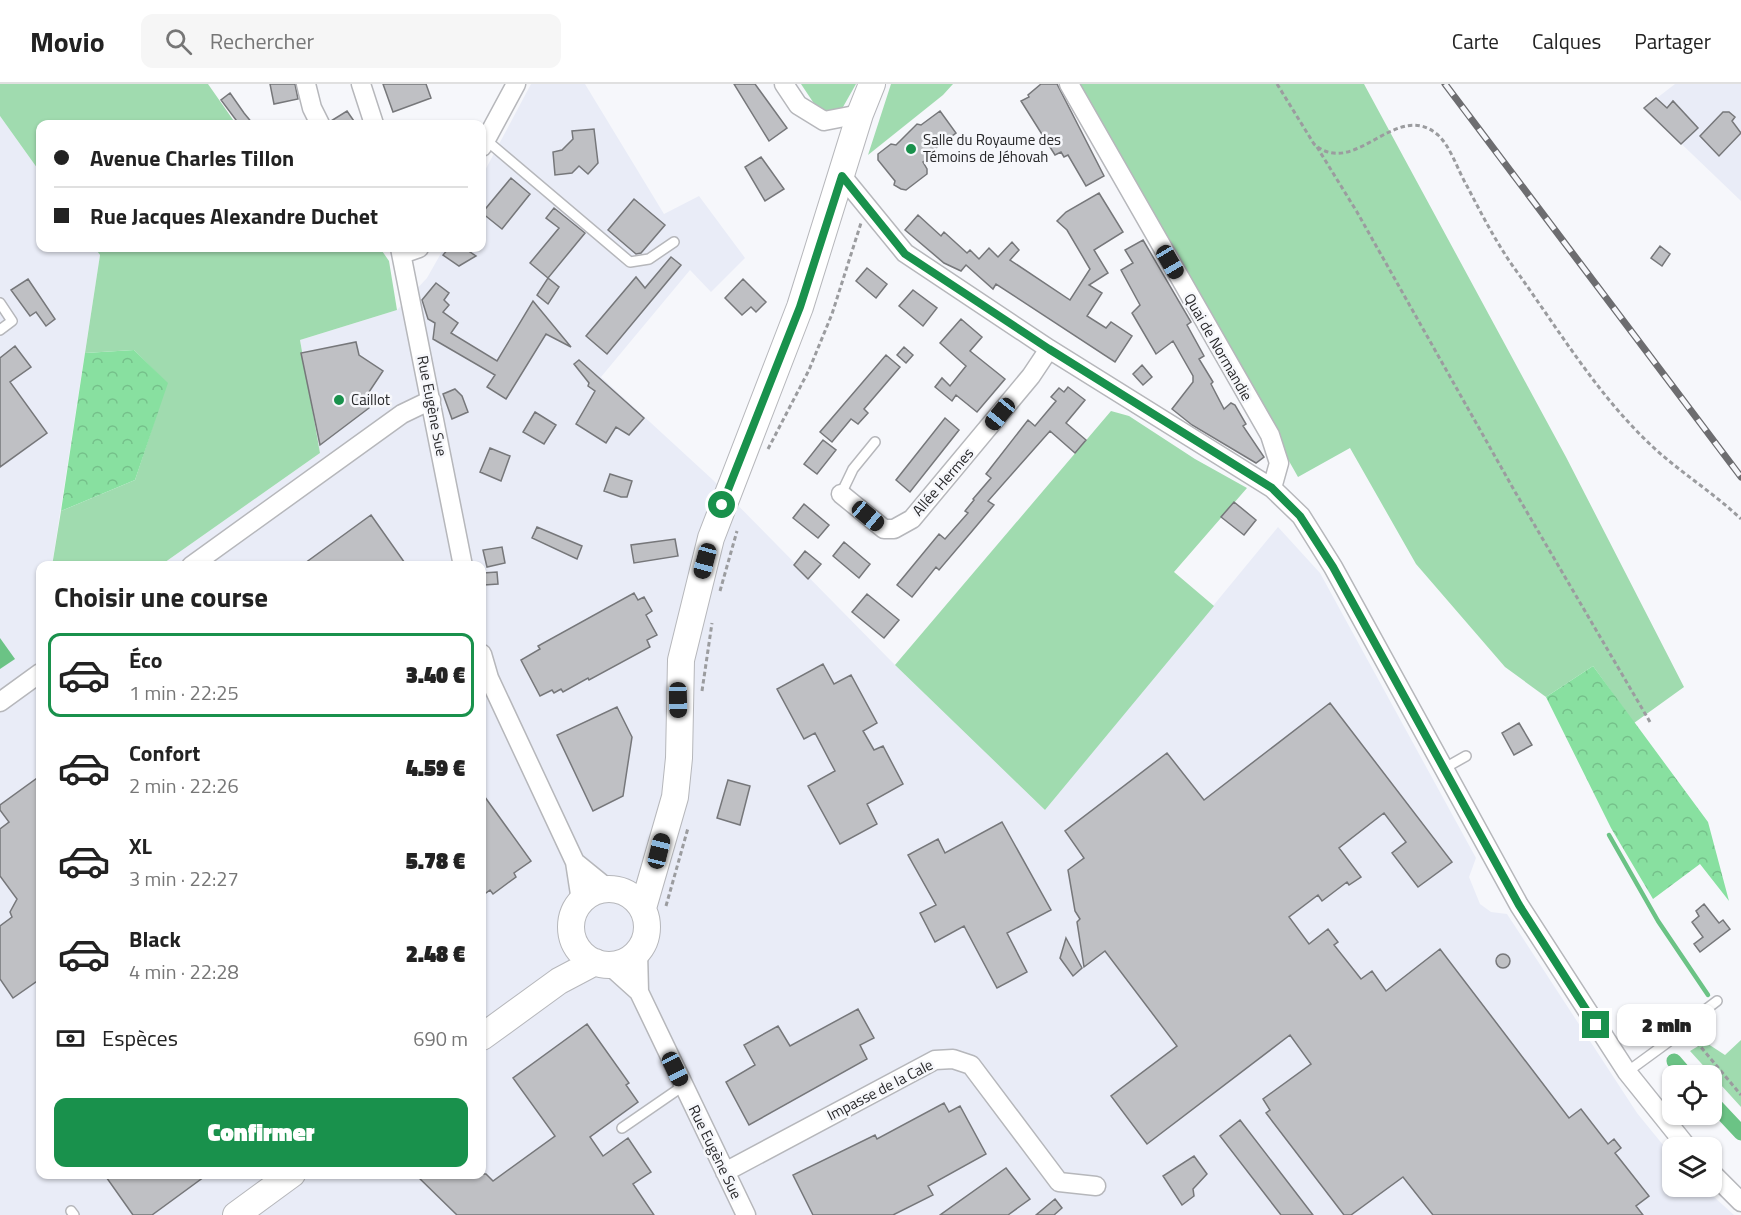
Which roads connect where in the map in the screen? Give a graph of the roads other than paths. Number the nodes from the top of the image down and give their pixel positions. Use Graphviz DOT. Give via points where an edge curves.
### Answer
graph roads {
  1 [pos="306,84"];
  2 [pos="361,84"];
  3 [pos="516,84"];
  4 [pos="783,84"];
  5 [pos="872,84"];
  6 [pos="1069,84"];
  7 [pos="860,114"];
  8 [pos="318,120"];
  9 [pos="374,120"];
  10 [pos="486,140"];
  11 [pos="486,146"];
  12 [pos="842,176"];
  13 [pos="674,242"];
  14 [pos="401,252"];
  15 [pos="0,303"];
  16 [pos="0,330"];
  17 [pos="1049,349"];
  18 [pos="431,400"];
  19 [pos="875,442"];
  20 [pos="1272,488"];
  21 [pos="841,494"];
  22 [pos="198,561"];
  23 [pos="462,561"];
  24 [pos="486,666"];
  25 [pos="36,676"];
  26 [pos="0,702"];
  27 [pos="1466,756"];
  28 [pos="1443,769"];
  29 [pos="663,836"];
  30 [pos="575,862"];
  31 [pos="615,889"];
  32 [pos="581,901"];
  33 [pos="645,918"];
  34 [pos="575,943"];
  35 [pos="638,952"];
  36 [pos="602,964"];
  37 [pos="559,981"];
  38 [pos="639,992"];
  39 [pos="1717,1001"];
  40 [pos="486,1034"];
  41 [pos="1627,1072"];
  42 [pos="683,1086"];
  43 [pos="622,1128"];
  44 [pos="1679,1137"];
  45 [pos="725,1172"];
  46 [pos="284,1179"];
  47 [pos="1722,1183"];
  48 [pos="1096,1186"];
  49 [pos="1741,1202"];
  50 [pos="236,1215"];
  51 [pos="746,1215"];
  1 -- 8 [label="street"];
  2 -- 9 [label="street"];
  3 -- 10 [label="street"];
  4 -- 7 [label="street" via="798,105 824,121"];
  5 -- 7 [label="street"];
  6 -- 20 [label="street, Quai de Normandie" via="1270,435 1279,463"];
  7 -- 12 [label="street"];
  11 -- 13 [label="lane" via="630,262 649,259"];
  12 -- 17 [label="street" via="905,254"];
  12 -- 29 [label="street" via="800,307 711,538 681,660 679,758 675,797"];
  14 -- 18 [label="street, Rue Eugène Sue"];
  15 -- 16 [label="lane" via="12,321"];
  17 -- 20 [label="street"];
  17 -- 21 [label="street, Allée Hermes" via="912,519 894,529 884,529"];
  18 -- 22 [label="street" via="402,414"];
  18 -- 23 [label="street, Rue Eugène Sue"];
  19 -- 21 [label="lane" via="853,469"];
  20 -- 28 [label="street" via="1315,537"];
  24 -- 30 [label="street"];
  25 -- 26 [label="street"];
  27 -- 28 [label="lane"];
  28 -- 41 [label="street" via="1519,905"];
  29 -- 31 [label="street" via="643,868"];
  29 -- 33 [label="street"];
  30 -- 31 [label="street"];
  30 -- 32 [label="street"];
  31 -- 32 [label="street" via="590,894"];
  31 -- 33 [label="street" via="631,895"];
  32 -- 34 [label="street" via="571,921"];
  33 -- 35 [label="street" via="646,938"];
  34 -- 36 [label="street" via="586,958"];
  34 -- 37 [label="street"];
  35 -- 36 [label="street" via="625,962"];
  35 -- 38 [label="street, Rue Eugène Sue"];
  36 -- 37 [label="street"];
  36 -- 38 [label="street, Rue Eugène Sue"];
  37 -- 40 [label="street"];
  38 -- 42 [label="street, Rue Eugène Sue"];
  39 -- 41 [label="lane"];
  41 -- 44 [label="street"];
  42 -- 43 [label="lane"];
  42 -- 45 [label="street, Rue Eugène Sue"];
  45 -- 48 [label="street, Impasse de la Cale" via="935,1060 953,1059 971,1065 1059,1182"];
  45 -- 51 [label="street, Rue Eugène Sue"];
  46 -- 50 [label="street"];
  47 -- 49 [label="street"];
}
